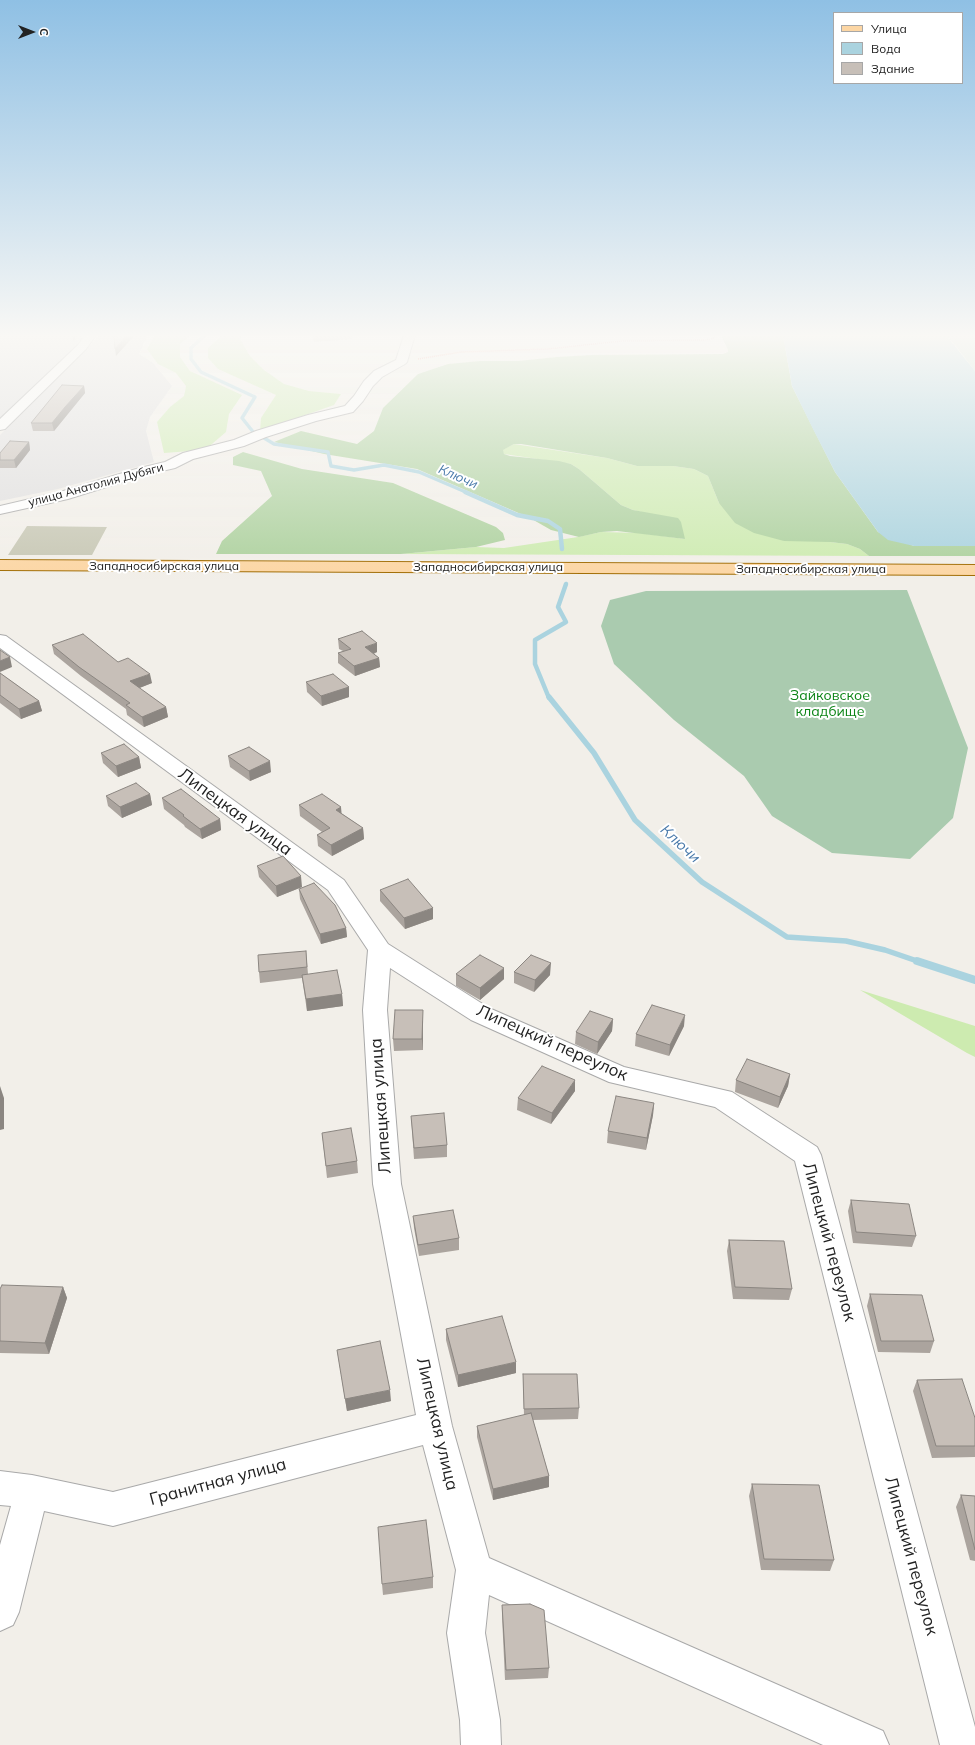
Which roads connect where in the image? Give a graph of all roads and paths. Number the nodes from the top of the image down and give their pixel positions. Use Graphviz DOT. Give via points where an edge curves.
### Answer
graph roads {
  1 [pos="10,416"];
  2 [pos="319,416"];
  3 [pos="0,426"];
  4 [pos="0,510"];
  5 [pos="0,565"];
  6 [pos="975,570"];
  7 [pos="0,640"];
  8 [pos="380,950"];
  9 [pos="435,1426"];
  10 [pos="16,1490"];
  11 [pos="474,1570"];
  12 [pos="0,1612"];
  13 [pos="481,1745"];
  14 [pos="869,1745"];
  15 [pos="960,1745"];
  1 -- 3 [label="street"];
  2 -- 4 [label="street, улица Анатолия Дубяги" via="232,445 188,456 170,465 63,496"];
  5 -- 6 [label="main road, Западносибирская улица"];
  7 -- 8 [label="street, Липецкая улица" via="336,885"];
  8 -- 9 [label="street, Липецкая улица" via="375,1010 387,1184"];
  8 -- 15 [label="street, Липецкий переулок" via="480,1014 618,1075 723,1098 807,1155"];
  9 -- 10 [label="street, Гранитная улица" via="113,1509"];
  9 -- 11 [label="street, Липецкая улица"];
  10 -- 12 [label="street"];
  11 -- 13 [label="street, Липецкая улица" via="466,1633 480,1720"];
  11 -- 14 [label="street"];
}
